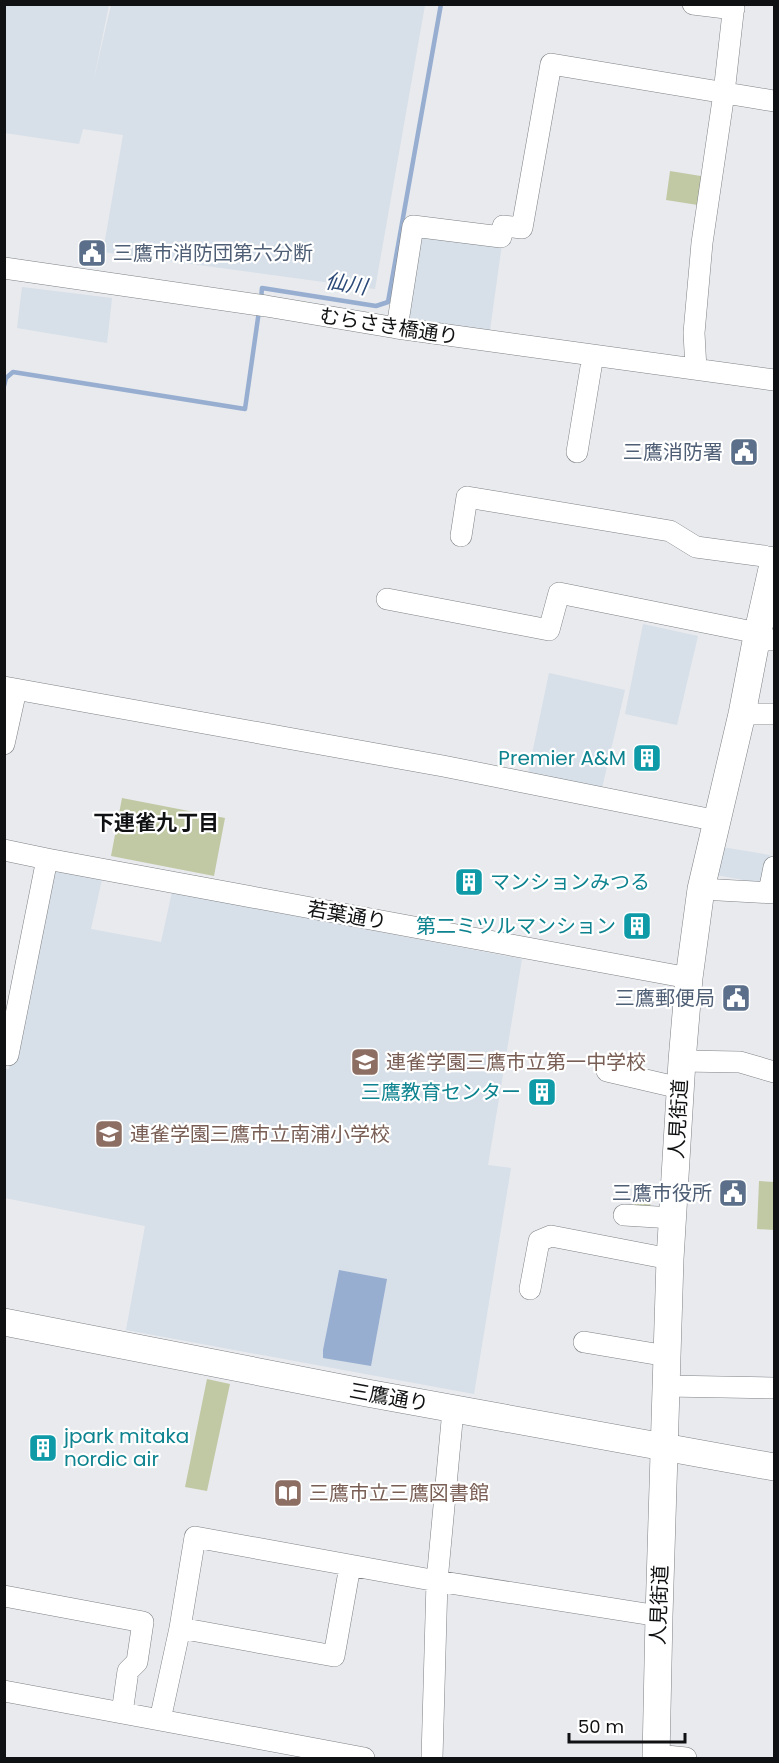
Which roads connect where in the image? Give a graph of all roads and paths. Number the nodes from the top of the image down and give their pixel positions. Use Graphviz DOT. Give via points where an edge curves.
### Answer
graph roads {
  1 [pos="693,4"];
  2 [pos="734,7"];
  3 [pos="724,93"];
  4 [pos="774,101"];
  5 [pos="4,268"];
  6 [pos="397,328"];
  7 [pos="593,355"];
  8 [pos="696,369"];
  9 [pos="774,380"];
  10 [pos="577,452"];
  11 [pos="461,536"];
  12 [pos="774,561"];
  13 [pos="387,598"];
  14 [pos="766,638"];
  15 [pos="10,689"];
  16 [pos="742,714"];
  17 [pos="774,714"];
  18 [pos="4,744"];
  19 [pos="718,821"];
  20 [pos="4,850"];
  21 [pos="47,859"];
  22 [pos="774,867"];
  23 [pos="701,889"];
  24 [pos="772,893"];
  25 [pos="689,978"];
  26 [pos="8,1055"];
  27 [pos="682,1061"];
  28 [pos="607,1071"];
  29 [pos="774,1072"];
  30 [pos="680,1088"];
  31 [pos="624,1215"];
  32 [pos="673,1218"];
  33 [pos="670,1259"];
  34 [pos="530,1289"];
  35 [pos="4,1322"];
  36 [pos="584,1342"];
  37 [pos="667,1356"];
  38 [pos="666,1386"];
  39 [pos="774,1388"];
  40 [pos="458,1410"];
  41 [pos="664,1447"];
  42 [pos="774,1467"];
  43 [pos="350,1566"];
  44 [pos="437,1581"];
  45 [pos="4,1596"];
  46 [pos="659,1616"];
  47 [pos="180,1628"];
  48 [pos="4,1691"];
  49 [pos="122,1713"];
  50 [pos="160,1720"];
  51 [pos="656,1757"];
  52 [pos="364,1758"];
  53 [pos="432,1758"];
  54 [pos="686,1758"];
  1 -- 2 [label="street"];
  2 -- 3 [label="street"];
  3 -- 4 [label="street"];
  3 -- 6 [label="street" via="551,64 522,228 503,226 501,237 413,226"];
  3 -- 8 [label="street" via="702,243 694,333"];
  5 -- 6 [label="street, むらさき橋通り"];
  6 -- 7 [label="street, むらさき橋通り"];
  7 -- 8 [label="street, むらさき橋通り"];
  7 -- 10 [label="street"];
  8 -- 9 [label="street, むらさき橋通り"];
  11 -- 12 [label="street" via="467,497 670,531 696,547 764,556"];
  12 -- 14 [label="main road, 人見街道"];
  13 -- 14 [label="street" via="549,630 559,593"];
  14 -- 16 [label="main road, 人見街道"];
  15 -- 18 [label="street"];
  15 -- 19 [label="street" via="443,766"];
  16 -- 17 [label="street"];
  16 -- 19 [label="main road, 人見街道"];
  19 -- 23 [label="main road, 人見街道"];
  20 -- 21 [label="street, 若葉通り"];
  21 -- 25 [label="street, 若葉通り"];
  21 -- 26 [label="street"];
  22 -- 24 [label="street"];
  23 -- 24 [label="street"];
  23 -- 25 [label="main road, 人見街道"];
  25 -- 27 [label="main road, 人見街道"];
  27 -- 29 [label="street" via="740,1062"];
  27 -- 30 [label="main road, 人見街道"];
  28 -- 30 [label="street"];
  30 -- 32 [label="main road, 人見街道"];
  31 -- 32 [label="street"];
  32 -- 33 [label="main road, 人見街道"];
  33 -- 34 [label="street" via="551,1236 539,1241"];
  33 -- 37 [label="main road, 人見街道"];
  35 -- 40 [label="main road, 三鷹通り"];
  36 -- 37 [label="street"];
  37 -- 38 [label="main road, 人見街道"];
  38 -- 39 [label="street"];
  38 -- 41 [label="main road, 人見街道"];
  40 -- 41 [label="main road, 三鷹通り"];
  40 -- 44 [label="street" via="452,1421"];
  41 -- 42 [label="main road, 三鷹通り"];
  41 -- 46 [label="main road, 人見街道"];
  43 -- 44 [label="street"];
  43 -- 47 [label="street" via="334,1656"];
  43 -- 47 [label="street" via="195,1537"];
  44 -- 46 [label="street"];
  44 -- 53 [label="street"];
  45 -- 49 [label="street" via="143,1622 137,1662 128,1671"];
  46 -- 51 [label="main road, 人見街道"];
  47 -- 50 [label="street"];
  48 -- 49 [label="street"];
  49 -- 50 [label="street"];
  50 -- 52 [label="street"];
  51 -- 54 [label="street"];
}
